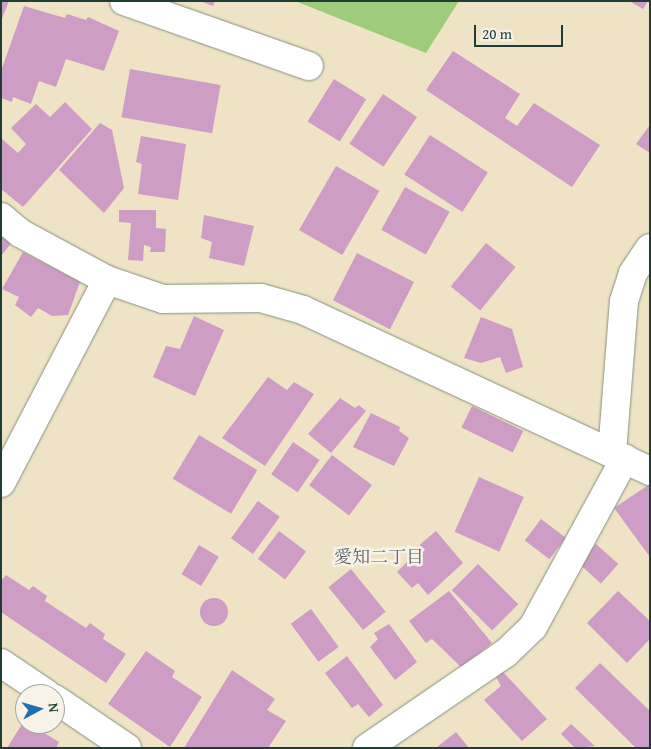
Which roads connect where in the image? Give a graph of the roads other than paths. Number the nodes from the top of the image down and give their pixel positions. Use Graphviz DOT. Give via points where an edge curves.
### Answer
graph roads {
  1 [pos="124,1"];
  2 [pos="309,66"];
  3 [pos="1,217"];
  4 [pos="650,248"];
  5 [pos="107,280"];
  6 [pos="618,456"];
  7 [pos="650,472"];
  8 [pos="1,483"];
  9 [pos="1,663"];
  10 [pos="32,684"];
  11 [pos="65,706"];
  12 [pos="127,748"];
  13 [pos="367,748"];
  1 -- 2 [label="street"];
  3 -- 5 [label="street" via="20,233"];
  4 -- 6 [label="street" via="633,273 624,301"];
  5 -- 6 [label="street" via="163,299 261,298 303,310"];
  5 -- 8 [label="street"];
  6 -- 7 [label="street"];
  6 -- 13 [label="street" via="533,627 506,653"];
  9 -- 10 [label="street"];
  11 -- 12 [label="street"];
}
